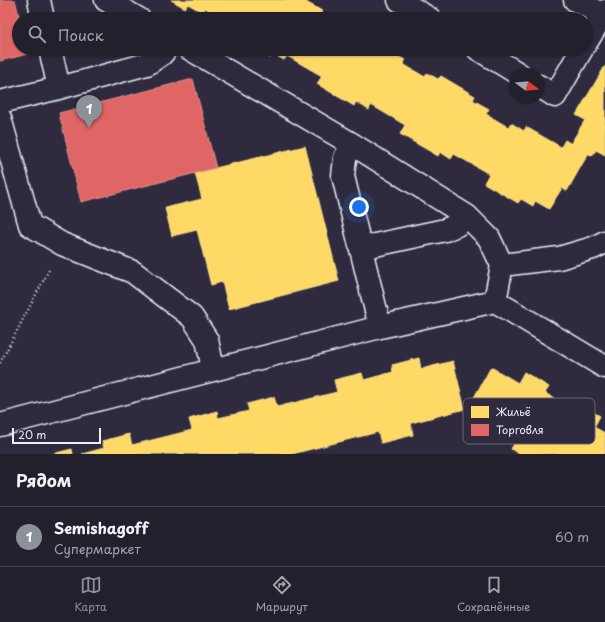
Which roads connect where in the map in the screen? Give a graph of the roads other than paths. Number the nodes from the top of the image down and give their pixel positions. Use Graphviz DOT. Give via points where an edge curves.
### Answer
graph roads {
  1 [pos="39,0"];
  2 [pos="106,0"];
  3 [pos="399,0"];
  4 [pos="575,0"];
  5 [pos="42,12"];
  6 [pos="127,12"];
  7 [pos="419,12"];
  8 [pos="604,13"];
  9 [pos="593,38"];
  10 [pos="51,56"];
  11 [pos="159,56"];
  12 [pos="202,56"];
  13 [pos="489,56"];
  14 [pos="582,56"];
  15 [pos="509,68"];
  16 [pos="58,88"];
  17 [pos="545,90"];
  18 [pos="0,102"];
  19 [pos="0,118"];
  20 [pos="352,144"];
  21 [pos="467,216"];
  22 [pos="605,242"];
  23 [pos="361,248"];
  24 [pos="502,265"];
  25 [pos="495,301"];
  26 [pos="380,327"];
  27 [pos="605,367"];
  28 [pos="213,369"];
  29 [pos="0,425"];
  1 -- 5 [label="lane"];
  2 -- 6 [label="lane"];
  3 -- 7 [label="lane"];
  4 -- 8 [label="lane"];
  8 -- 9 [label="lane"];
  10 -- 16 [label="lane"];
  11 -- 16 [label="lane" via="147,64"];
  12 -- 20 [label="lane"];
  13 -- 15 [label="lane"];
  14 -- 17 [label="lane" via="555,96"];
  16 -- 18 [label="lane"];
  19 -- 28 [label="lane" via="30,225 62,244 133,272 192,317 207,340"];
  20 -- 21 [label="lane"];
  20 -- 23 [label="lane" via="344,158 343,176"];
  21 -- 23 [label="lane" via="457,225 445,230"];
  21 -- 24 [label="lane" via="490,238"];
  22 -- 24 [label="lane" via="559,258"];
  23 -- 26 [label="lane"];
  24 -- 25 [label="lane"];
  25 -- 26 [label="lane"];
  25 -- 27 [label="lane"];
  26 -- 28 [label="lane"];
  28 -- 29 [label="lane"];
}
